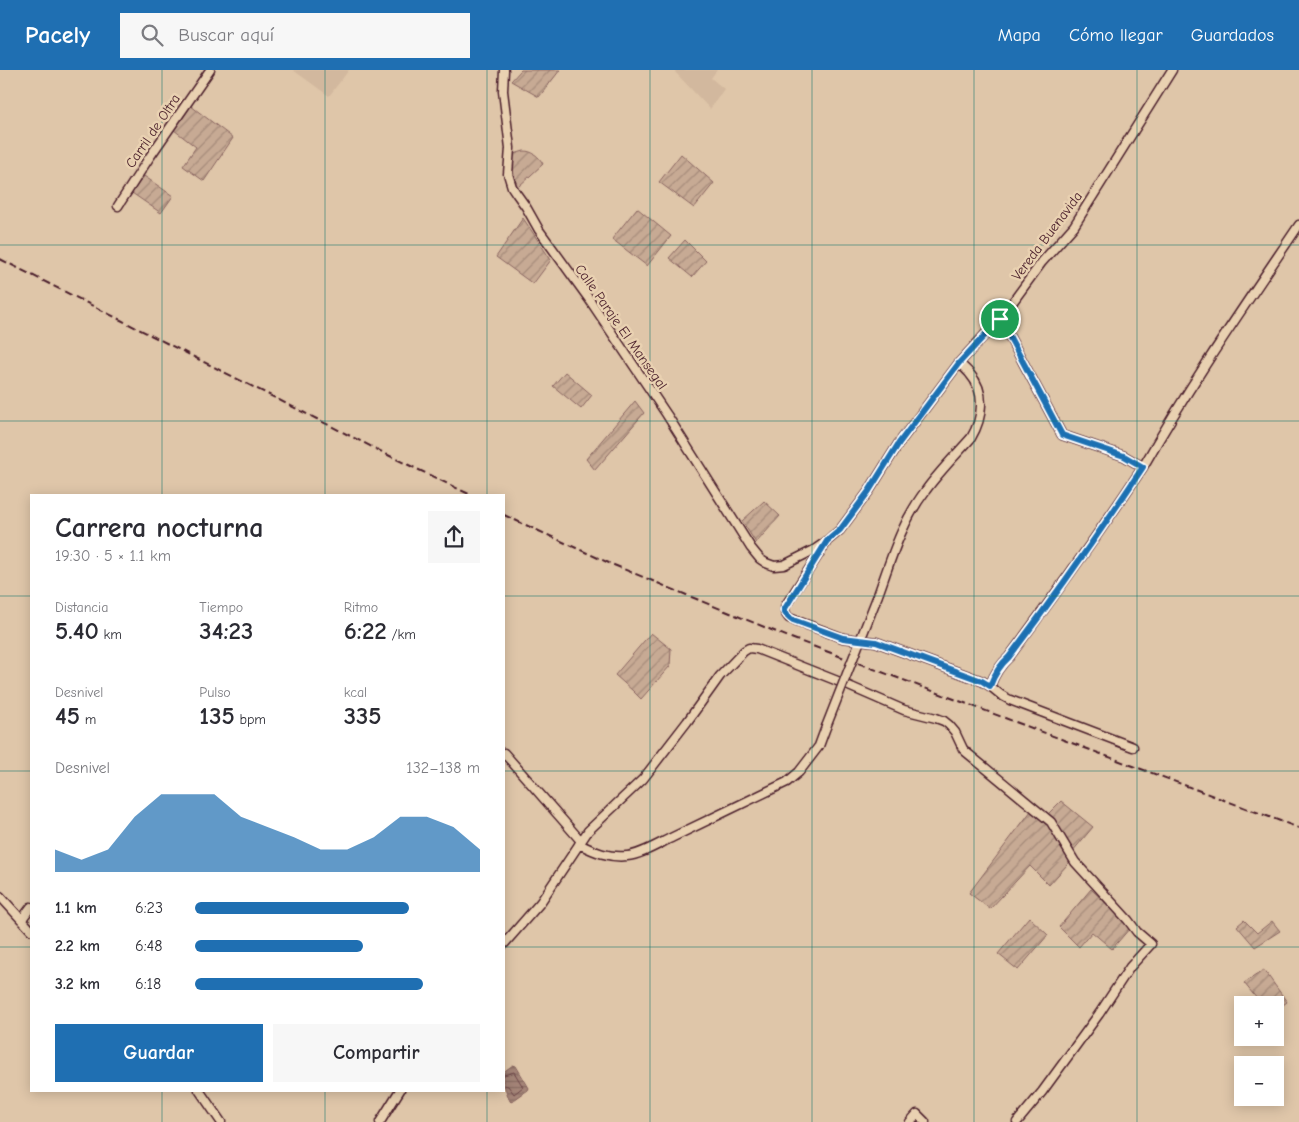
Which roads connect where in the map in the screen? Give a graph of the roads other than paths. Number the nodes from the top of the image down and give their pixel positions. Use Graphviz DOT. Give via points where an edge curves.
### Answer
graph roads {
  1 [pos="210,70"];
  2 [pos="504,70"];
  3 [pos="1172,70"];
  4 [pos="118,206"];
  5 [pos="1299,225"];
  6 [pos="1000,319"];
  7 [pos="959,363"];
  8 [pos="1143,467"];
  9 [pos="827,541"];
  10 [pos="990,686"];
  11 [pos="1133,747"];
  12 [pos="505,754"];
  13 [pos="580,843"];
  14 [pos="0,896"];
  15 [pos="30,908"];
  16 [pos="22,919"];
  17 [pos="30,929"];
  18 [pos="505,943"];
  19 [pos="200,1092"];
  20 [pos="399,1092"];
  21 [pos="221,1122"];
  22 [pos="380,1122"];
  23 [pos="910,1122"];
  24 [pos="925,1122"];
  25 [pos="1017,1122"];
  1 -- 4 [label="street, Carril de Oltra"];
  2 -- 9 [label="street, Calle Paraje El Mansegal" via="510,148 508,174 516,194 667,416 750,548 760,559 774,566 784,565"];
  3 -- 6 [label="street, Vereda Buenavida" via="1074,226 1042,262"];
  5 -- 8 [label="street"];
  6 -- 7 [label="street, Vereda Buenavida"];
  6 -- 8 [label="street" via="1062,435 1124,456"];
  7 -- 9 [label="street, Vereda Buenavida" via="899,443 869,491 840,530"];
  7 -- 13 [label="street, bridge" via="972,375 980,392 977,428 925,490 911,513 819,746 799,772 787,782 628,856 598,854"];
  8 -- 10 [label="street" via="1047,606 1003,662"];
  9 -- 10 [label="street" via="786,605 784,610 789,618 843,638 876,642"];
  10 -- 11 [label="street" via="1010,700"];
  12 -- 13 [label="street"];
  13 -- 18 [label="street" via="540,903"];
  13 -- 25 [label="street" via="596,822 643,779 720,676 749,648 904,710 944,721 956,732 966,752 1051,822 1075,862 1151,944"];
  14 -- 16 [label="street"];
  15 -- 16 [label="street"];
  16 -- 17 [label="street"];
  19 -- 21 [label="street"];
  20 -- 22 [label="street"];
  23 -- 24 [label="street" via="917,1114"];
}
